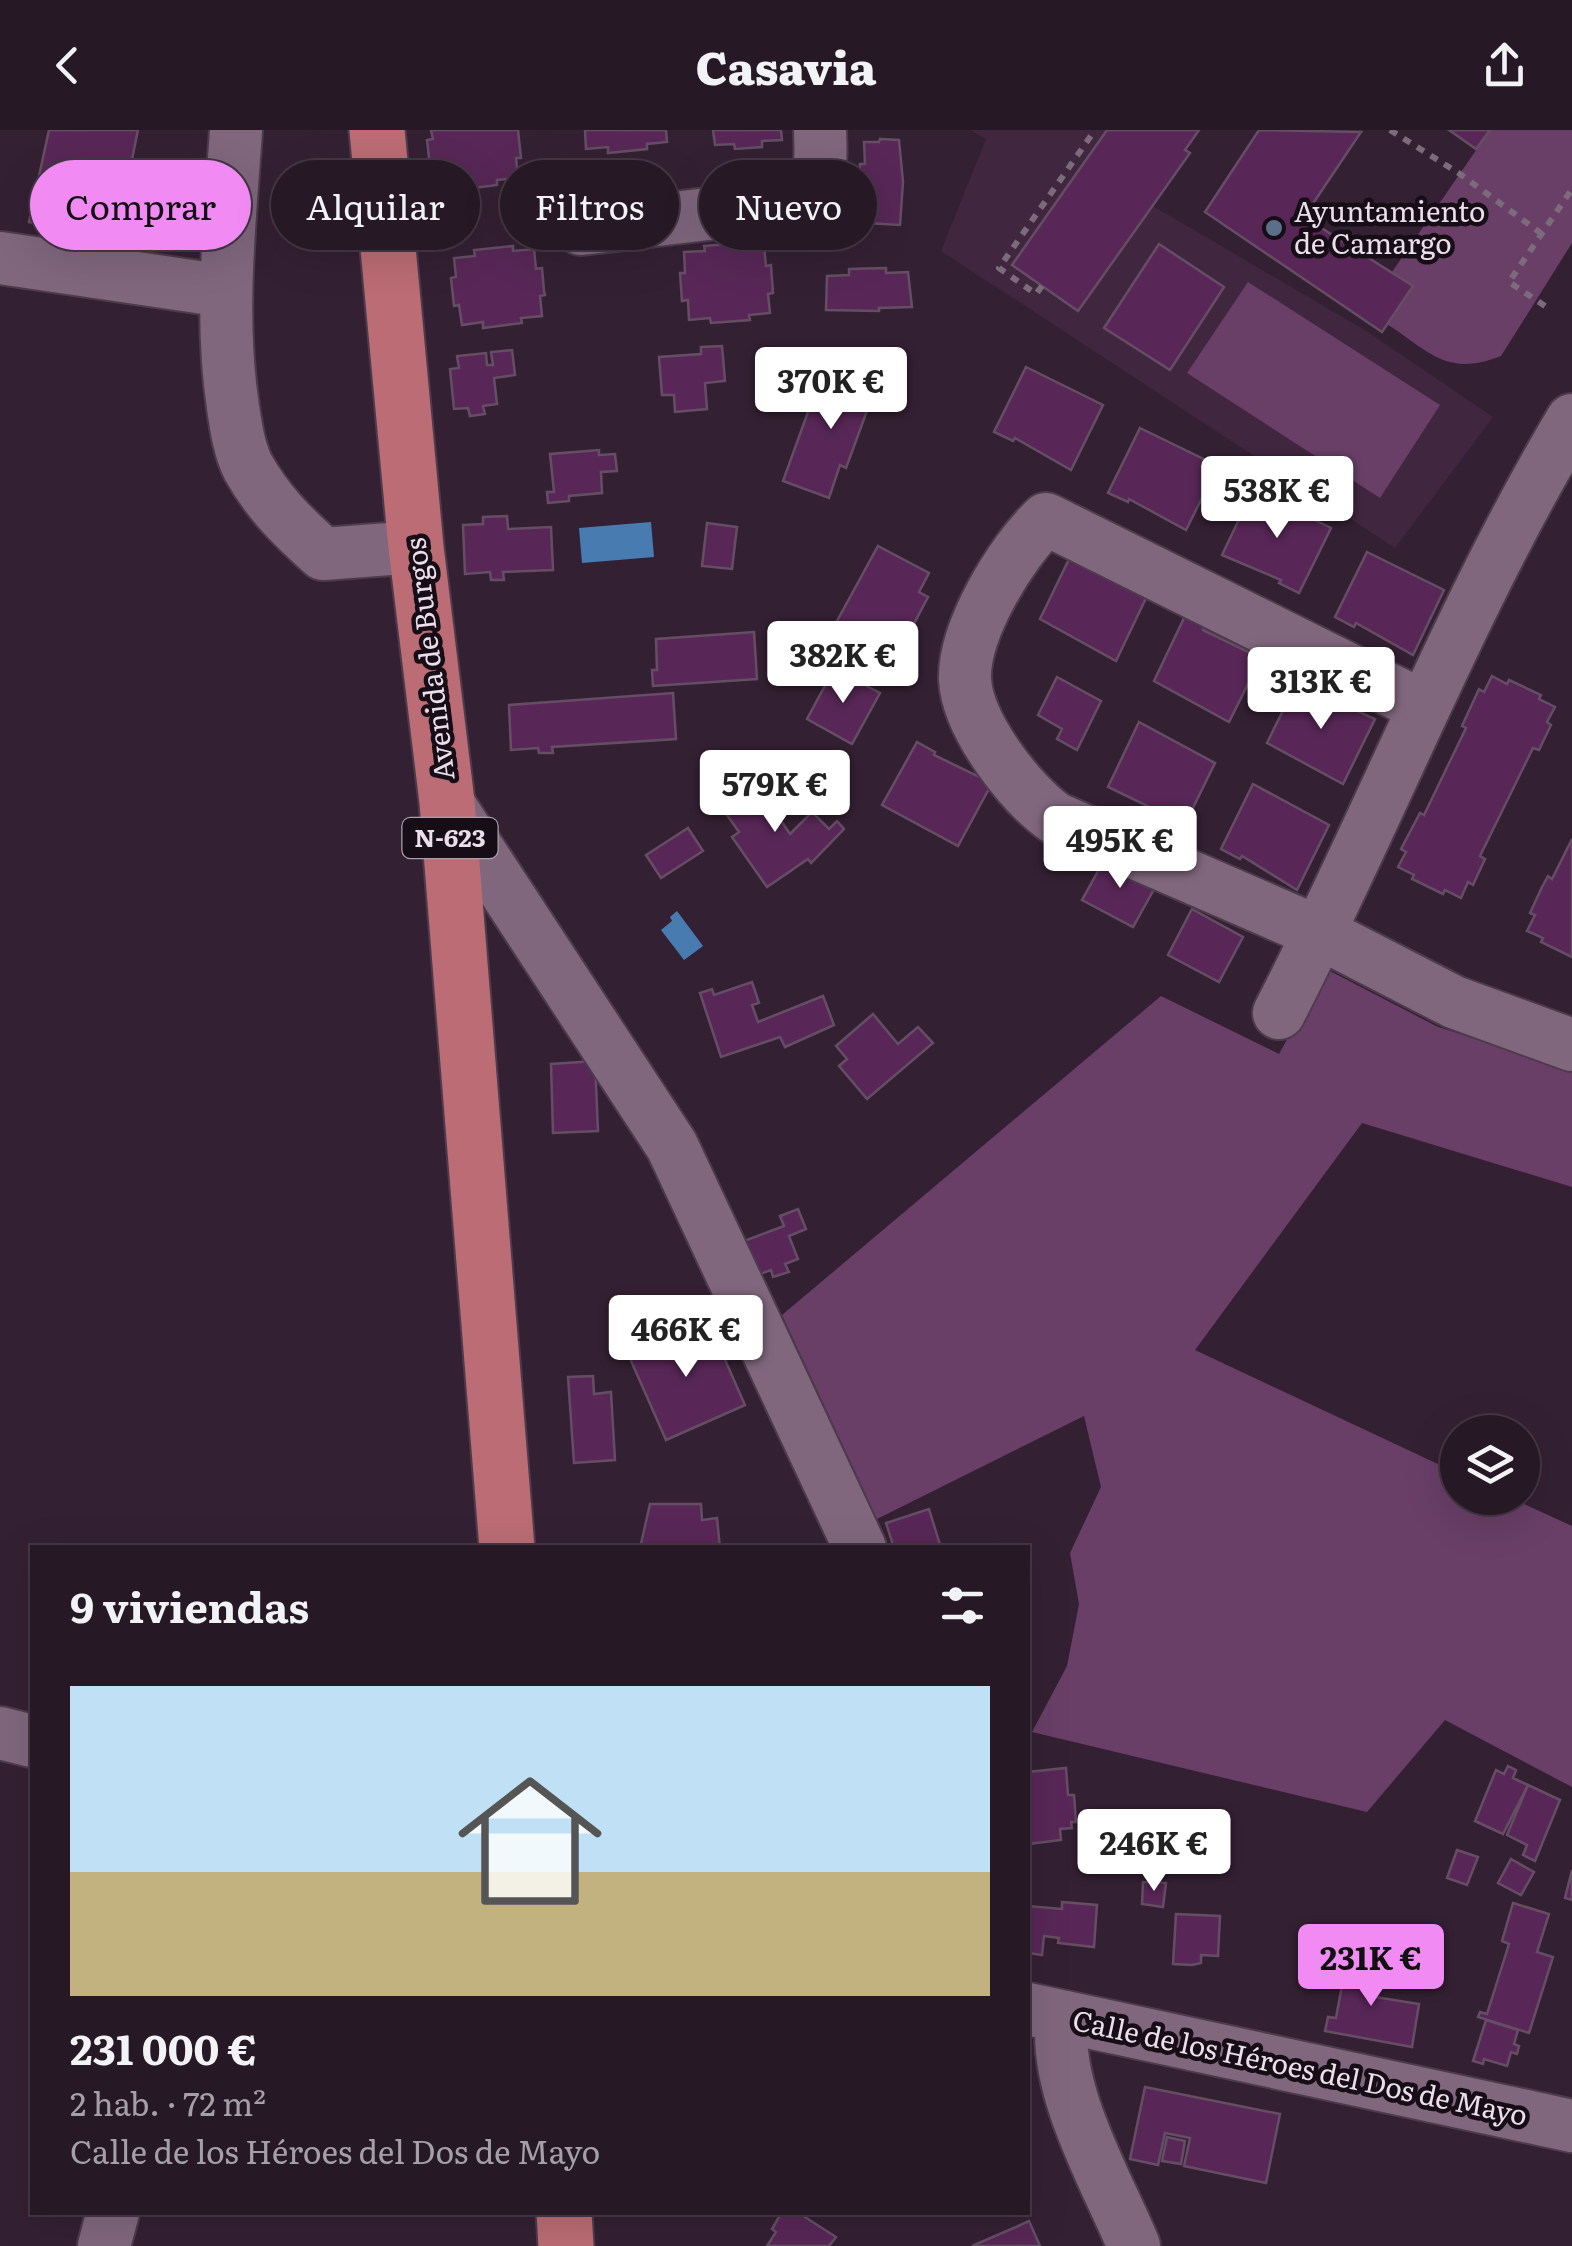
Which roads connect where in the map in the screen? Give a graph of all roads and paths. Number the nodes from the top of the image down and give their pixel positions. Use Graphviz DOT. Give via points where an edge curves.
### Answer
graph roads {
  1 [pos="236,130"];
  2 [pos="377,130"];
  3 [pos="820,130"];
  4 [pos="1095,130"];
  5 [pos="1390,130"];
  6 [pos="1572,189"];
  7 [pos="679,217"];
  8 [pos="1542,234"];
  9 [pos="0,258"];
  10 [pos="1042,286"];
  11 [pos="225,291"];
  12 [pos="1545,306"];
  13 [pos="1572,420"];
  14 [pos="416,548"];
  15 [pos="1424,707"];
  16 [pos="447,802"];
  17 [pos="1320,933"];
  18 [pos="1279,1013"];
  19 [pos="1572,1046"];
  20 [pos="507,1545"];
  21 [pos="859,1545"];
  22 [pos="0,1733"];
  23 [pos="30,1740"];
  24 [pos="1045,2013"];
  25 [pos="1572,2126"];
  26 [pos="112,2215"];
  27 [pos="564,2215"];
  28 [pos="104,2246"];
  29 [pos="566,2246"];
  30 [pos="1134,2246"];
  1 -- 11 [label="street"];
  2 -- 14 [label="highway, Avenida de Burgos / N-623"];
  3 -- 7 [label="street" via="821,164 806,198"];
  4 -- 10 [label="path" via="999,268 1036,294"];
  5 -- 8 [label="path"];
  6 -- 8 [label="path"];
  8 -- 12 [label="path" via="1508,282"];
  9 -- 11 [label="street"];
  11 -- 14 [label="street" via="238,436 247,464 281,516 324,554"];
  13 -- 15 [label="street"];
  14 -- 16 [label="highway, Avenida de Burgos / N-623"];
  15 -- 17 [label="street"];
  15 -- 17 [label="street" via="1046,520 1005,566 967,651 965,683 998,759 1025,792 1055,818"];
  16 -- 20 [label="highway, Avenida de Burgos / N-623"];
  16 -- 21 [label="street" via="672,1146"];
  17 -- 18 [label="street"];
  17 -- 19 [label="street" via="1454,1002"];
  22 -- 23 [label="street"];
  24 -- 25 [label="street, Calle de los Héroes del Dos de Mayo"];
  24 -- 30 [label="street" via="1060,2038 1075,2108"];
  26 -- 28 [label="street"];
  27 -- 29 [label="highway"];
}
